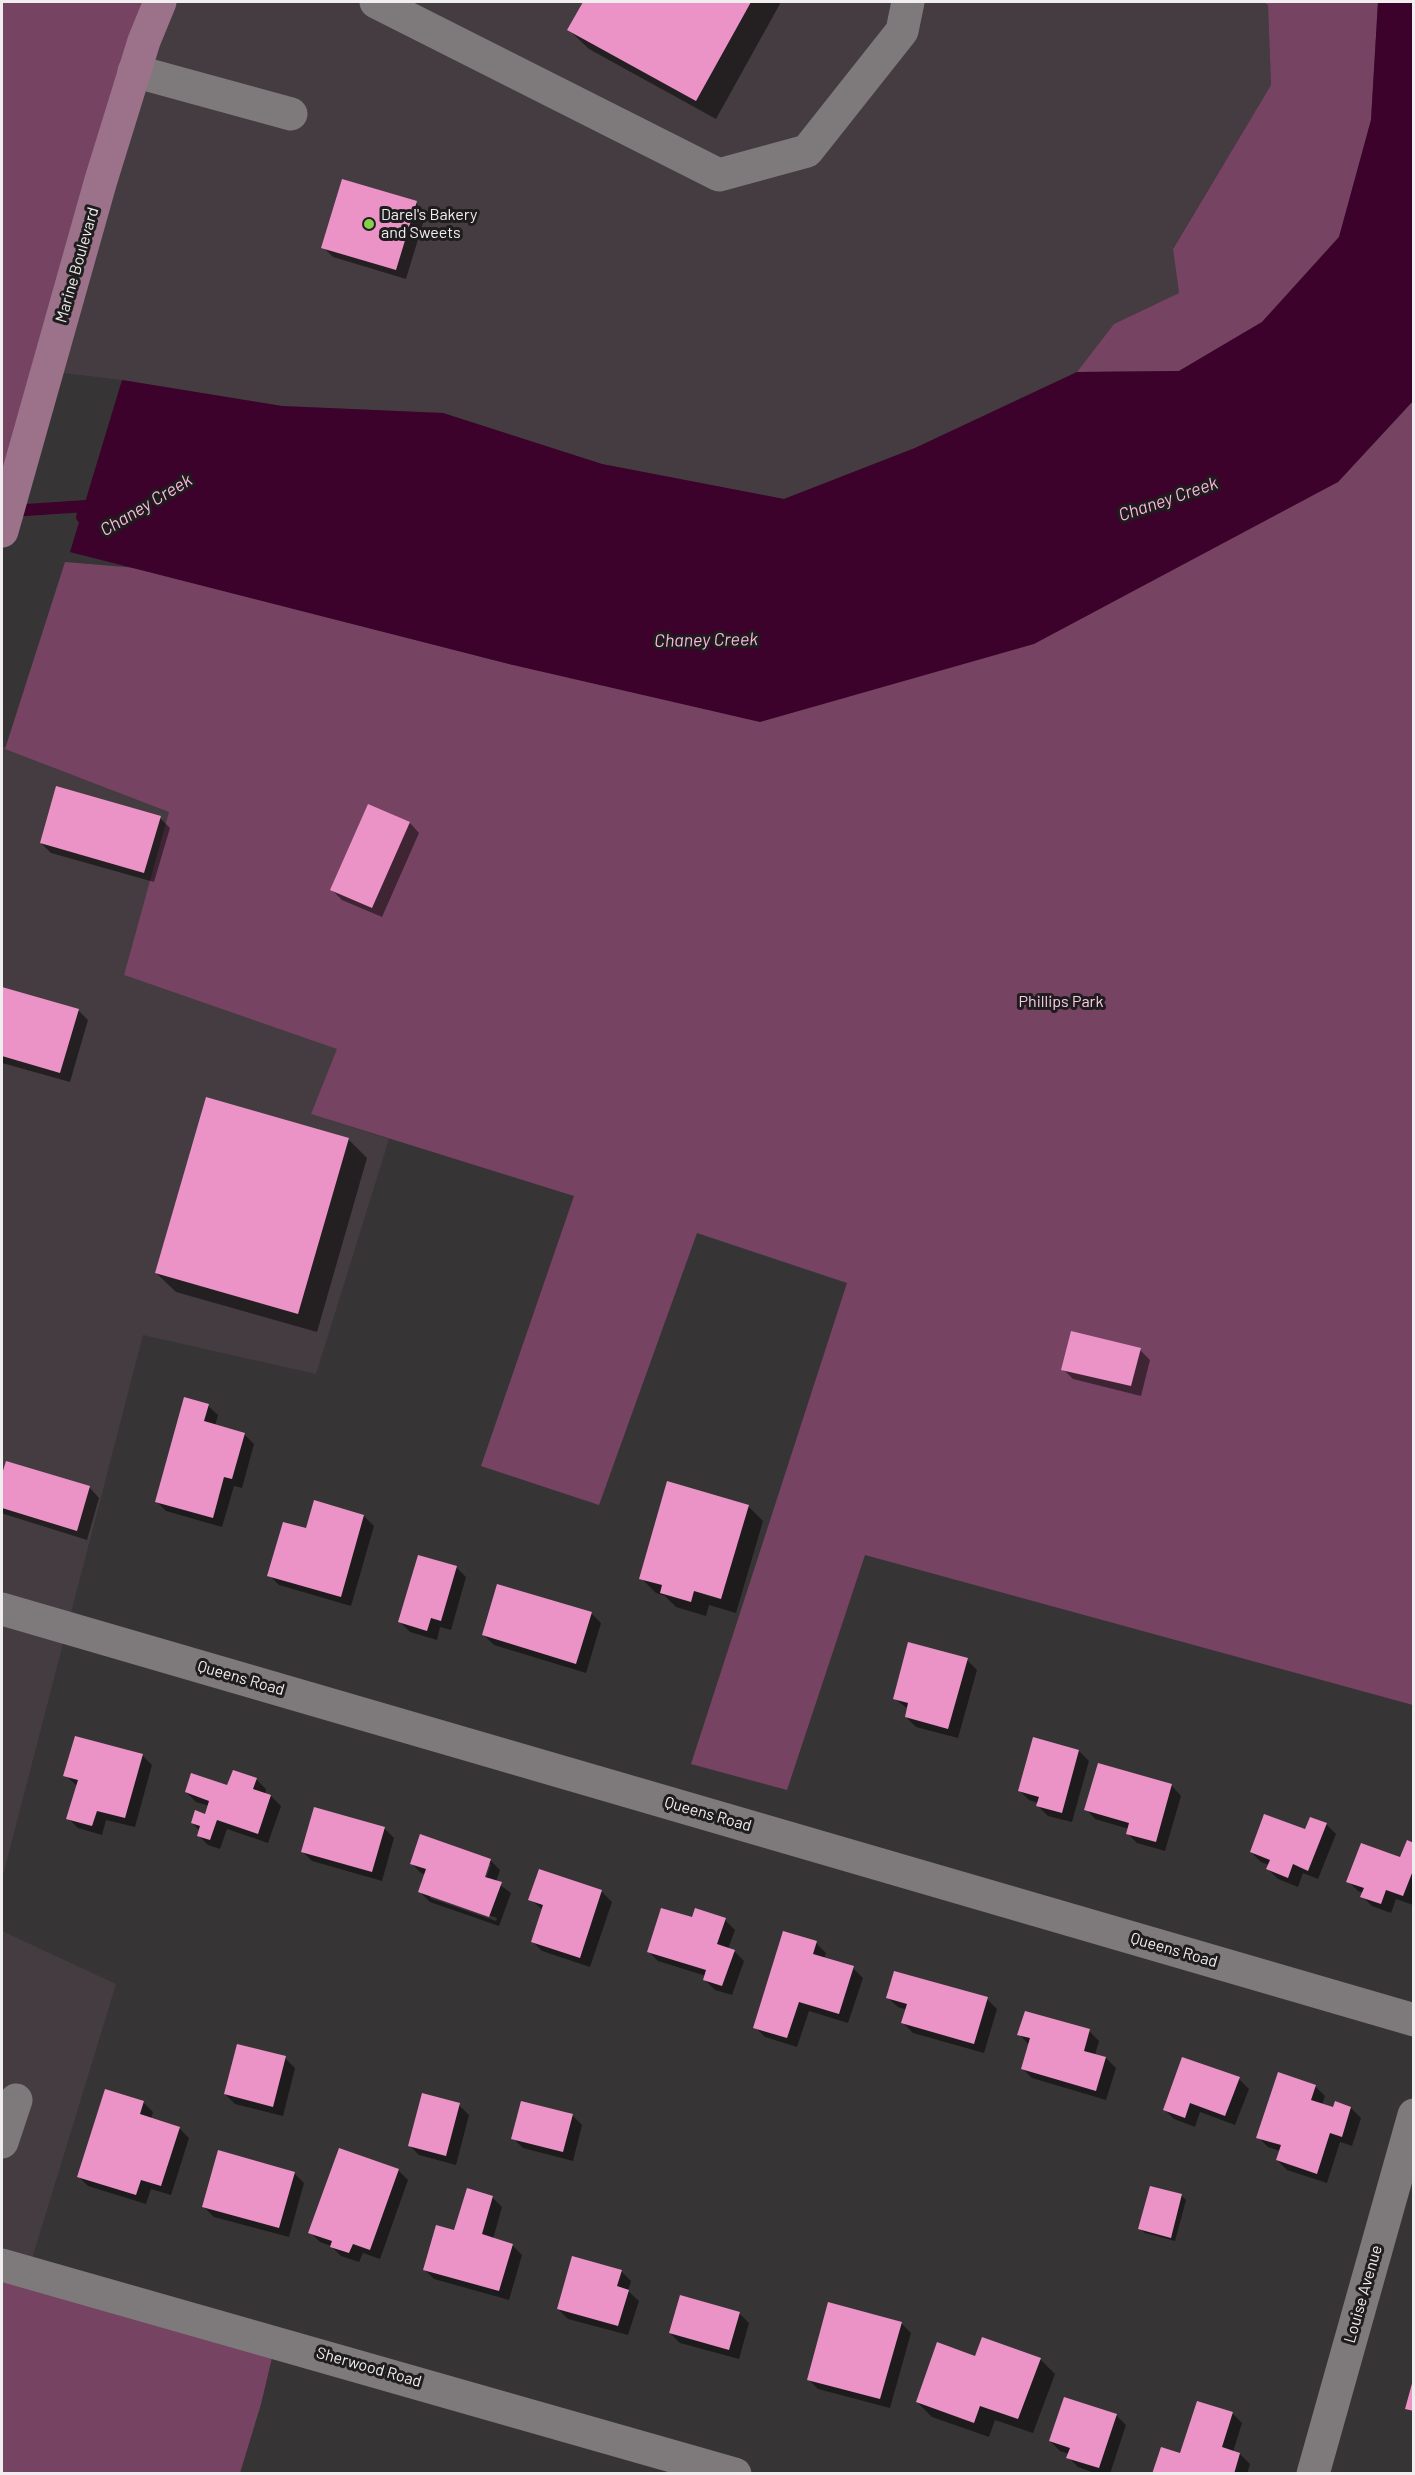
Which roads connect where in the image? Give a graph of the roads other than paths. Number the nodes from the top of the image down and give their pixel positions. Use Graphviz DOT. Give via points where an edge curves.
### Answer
graph roads {
  1 [pos="160,2"];
  2 [pos="376,2"];
  3 [pos="909,2"];
  4 [pos="134,71"];
  5 [pos="291,114"];
  6 [pos="2,531"];
  7 [pos="2,1609"];
  8 [pos="1413,2020"];
  9 [pos="16,2100"];
  10 [pos="1413,2115"];
  11 [pos="2,2142"];
  12 [pos="2,2265"];
  13 [pos="735,2474"];
  14 [pos="1313,2474"];
  1 -- 4 [label="main road, Marine Boulevard"];
  2 -- 3 [label="street" via="719,175 807,151 902,31"];
  4 -- 5 [label="street"];
  4 -- 6 [label="main road, Marine Boulevard"];
  7 -- 8 [label="street, Queens Road"];
  9 -- 11 [label="street"];
  10 -- 14 [label="street, Louise Avenue"];
  12 -- 13 [label="street, Sherwood Road"];
}
